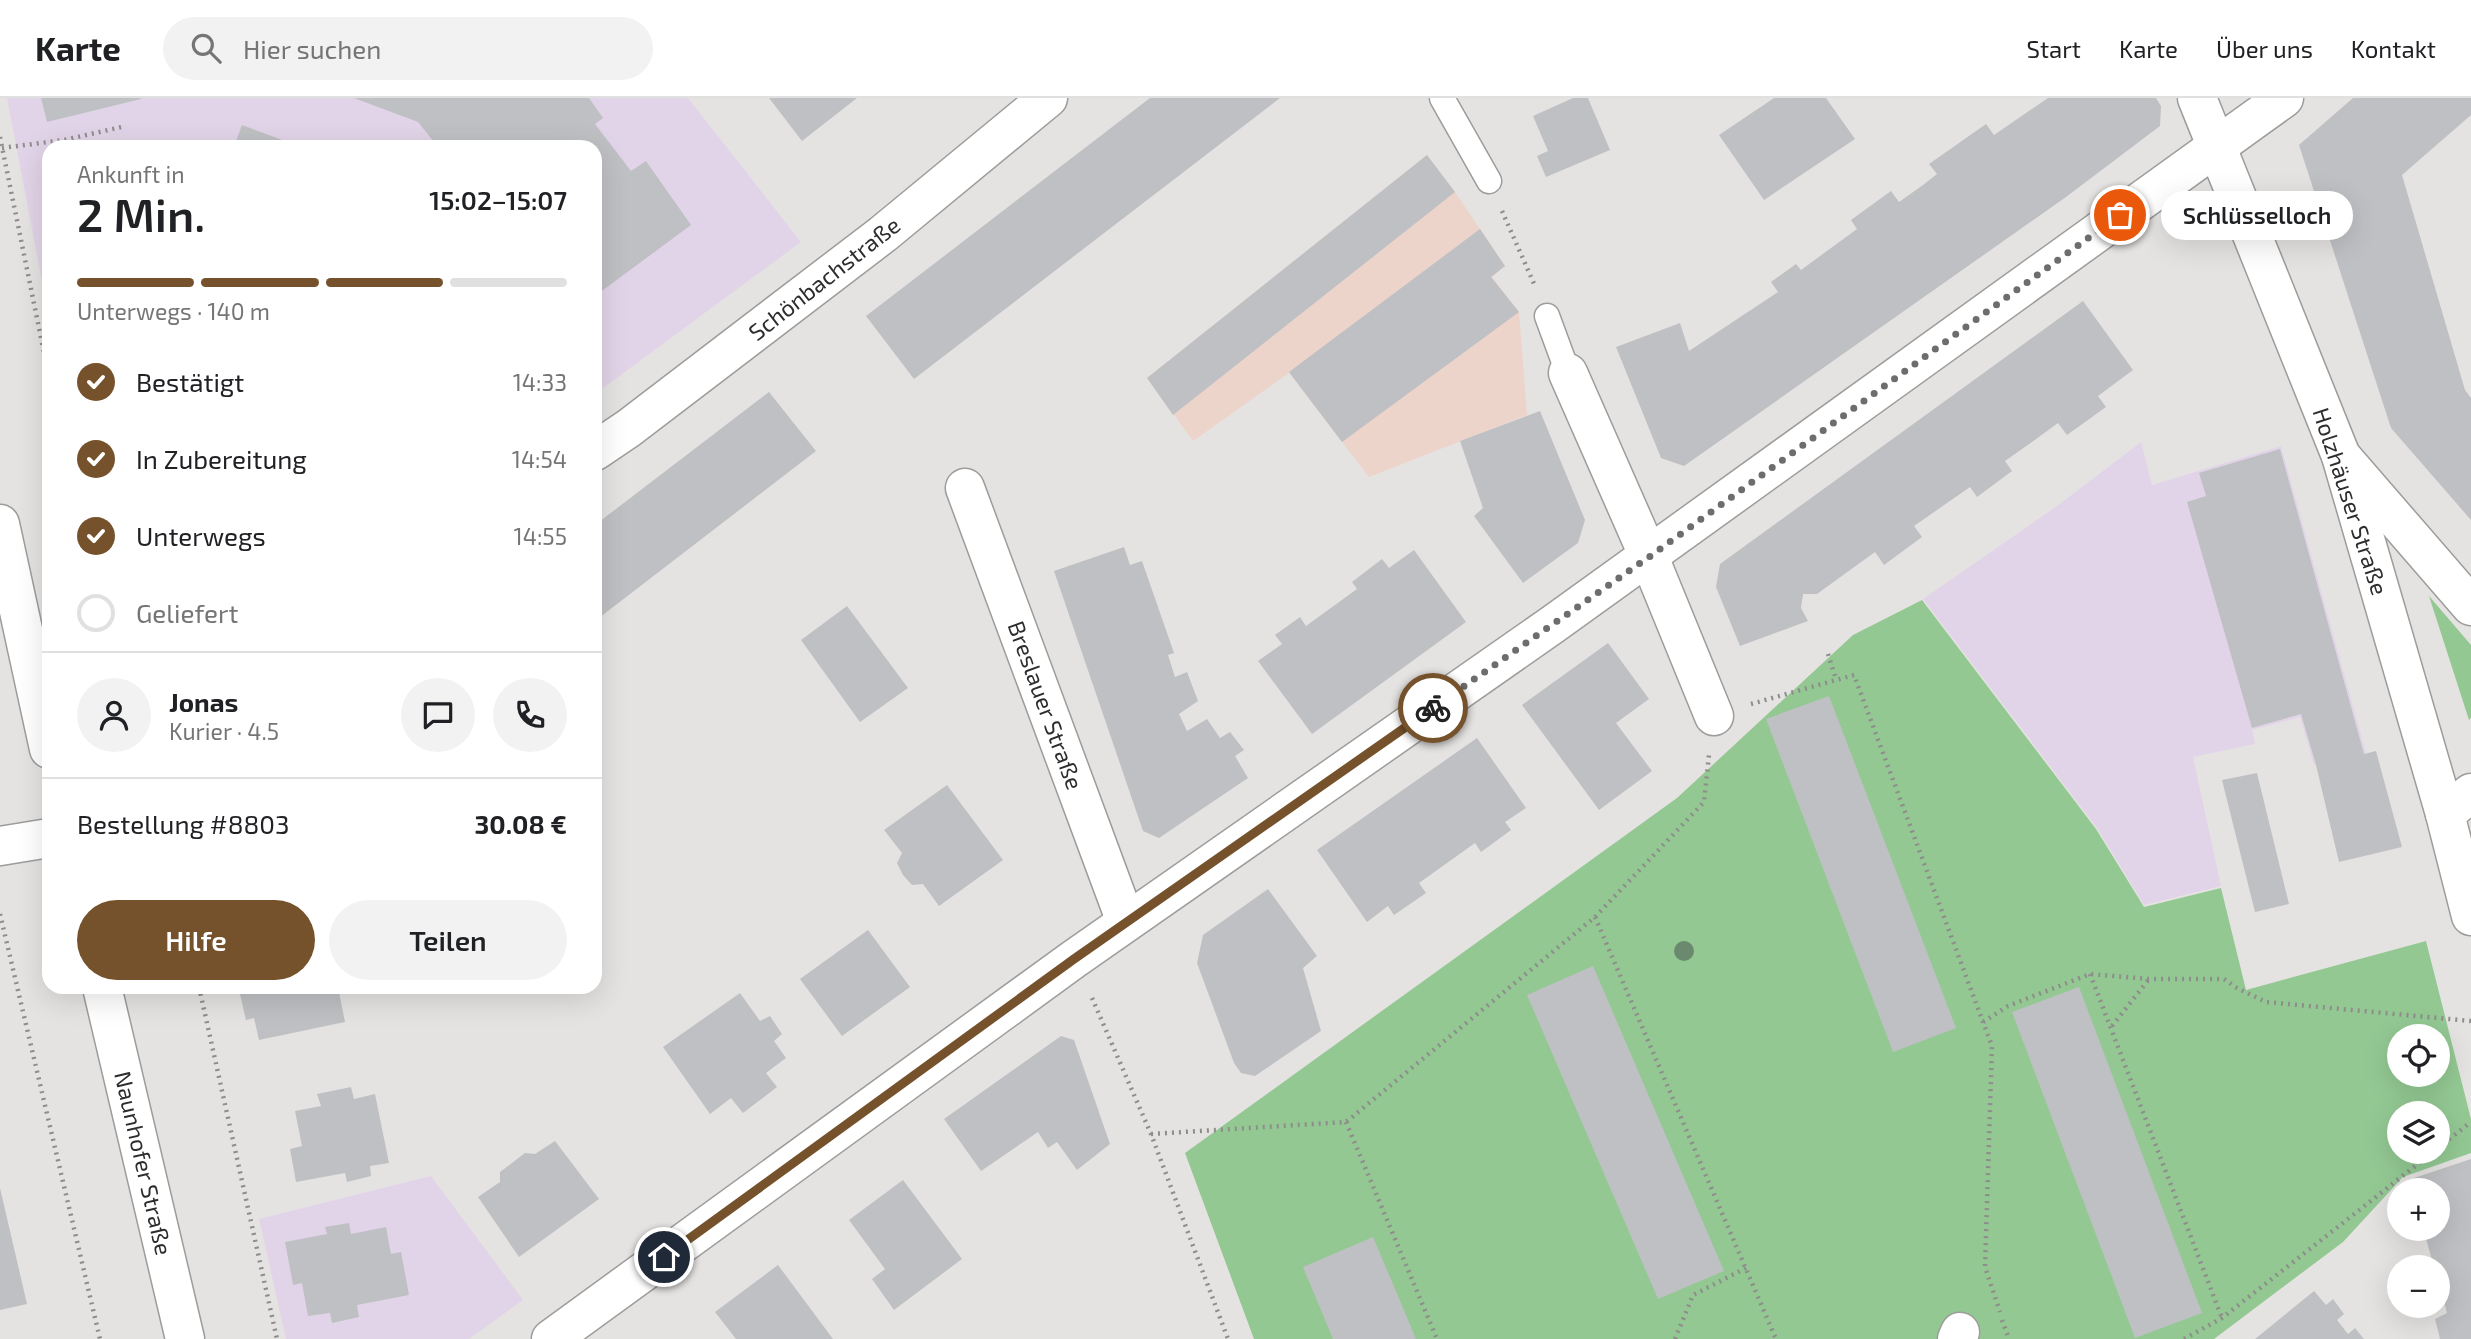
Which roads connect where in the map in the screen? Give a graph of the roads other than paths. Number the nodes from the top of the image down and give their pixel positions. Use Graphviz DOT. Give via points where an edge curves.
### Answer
graph roads {
  1 [pos="1048,98"];
  2 [pos="1442,98"];
  3 [pos="2197,98"];
  4 [pos="2284,98"];
  5 [pos="2216,146"];
  6 [pos="1489,181"];
  7 [pos="1547,316"];
  8 [pos="1568,373"];
  9 [pos="602,446"];
  10 [pos="2341,456"];
  11 [pos="965,488"];
  12 [pos="0,524"];
  13 [pos="1649,557"];
  14 [pos="2471,606"];
  15 [pos="1714,716"];
  16 [pos="42,717"];
  17 [pos="2458,803"];
  18 [pos="42,839"];
  19 [pos="0,846"];
  20 [pos="2471,916"];
  21 [pos="1126,922"];
  22 [pos="104,994"];
  23 [pos="185,1339"];
  24 [pos="551,1339"];
  1 -- 9 [label="street, Schönbachstraße" via="883,234"];
  2 -- 6 [label="lane"];
  3 -- 5 [label="street, Holzhäuser Straße"];
  4 -- 5 [label="street"];
  5 -- 10 [label="street, Holzhäuser Straße"];
  5 -- 13 [label="street"];
  7 -- 8 [label="lane"];
  8 -- 13 [label="street"];
  10 -- 14 [label="street"];
  10 -- 17 [label="street, Holzhäuser Straße"];
  11 -- 21 [label="street, Breslauer Straße"];
  12 -- 16 [label="street"];
  13 -- 15 [label="street"];
  13 -- 21 [label="street"];
  17 -- 20 [label="street, Holzhäuser Straße"];
  18 -- 19 [label="street"];
  21 -- 24 [label="street"];
  22 -- 23 [label="street, Naunhofer Straße"];
}
